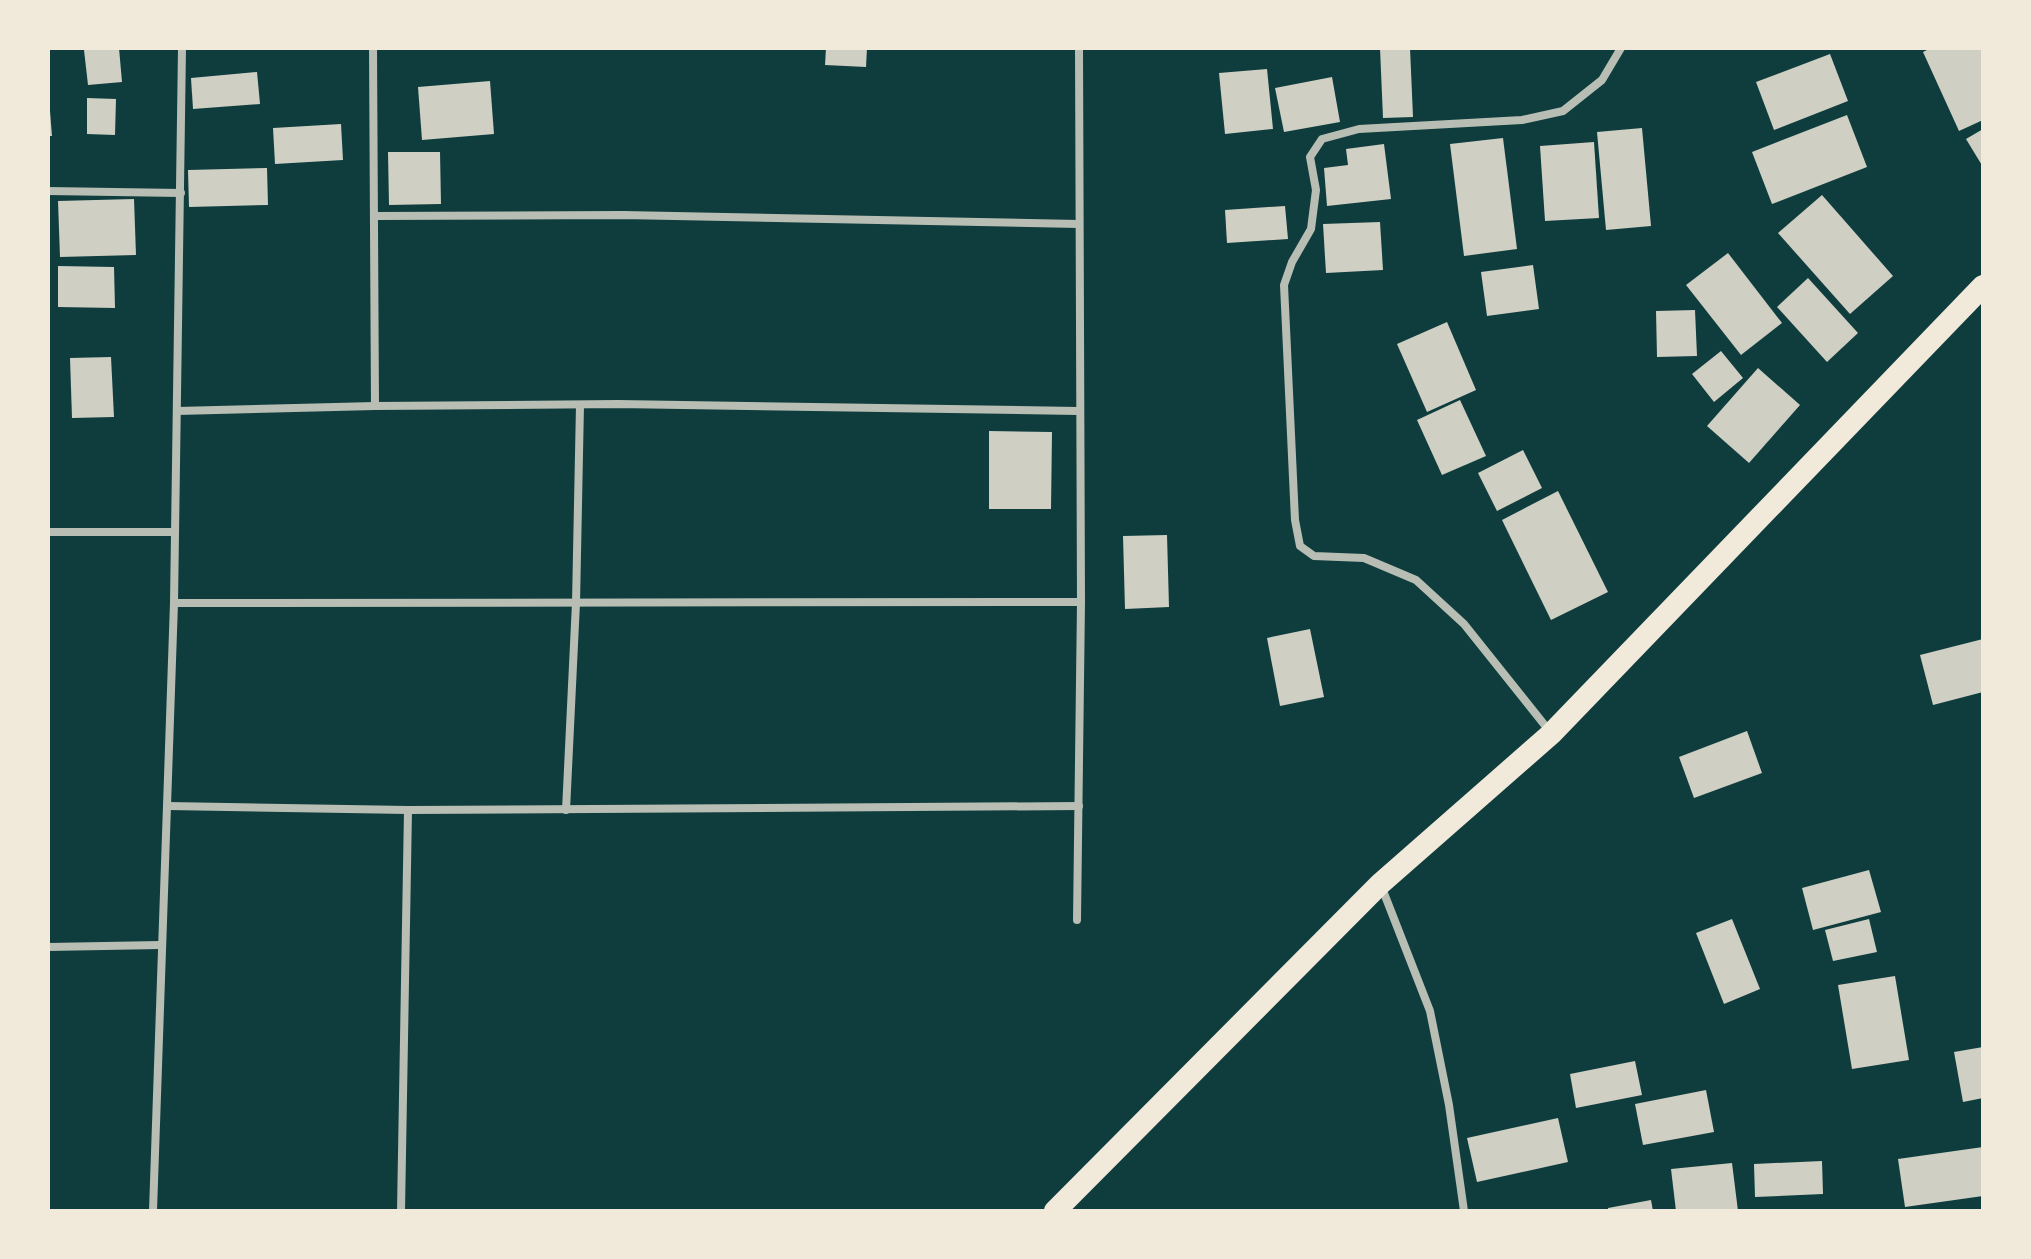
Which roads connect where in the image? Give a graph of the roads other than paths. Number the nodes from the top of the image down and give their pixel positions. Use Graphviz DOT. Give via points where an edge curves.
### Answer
graph roads {
  1 [pos="182,48"];
  2 [pos="373,48"];
  3 [pos="1079,48"];
  4 [pos="1621,48"];
  5 [pos="48,191"];
  6 [pos="181,193"];
  7 [pos="375,216"];
  8 [pos="1079,224"];
  9 [pos="1983,286"];
  10 [pos="580,405"];
  11 [pos="375,406"];
  12 [pos="177,411"];
  13 [pos="1078,411"];
  14 [pos="48,532"];
  15 [pos="175,532"];
  16 [pos="1081,602"];
  17 [pos="174,603"];
  18 [pos="576,603"];
  19 [pos="1551,734"];
  20 [pos="168,806"];
  21 [pos="1079,806"];
  22 [pos="408,810"];
  23 [pos="566,810"];
  24 [pos="1380,884"];
  25 [pos="1077,920"];
  26 [pos="160,945"];
  27 [pos="48,947"];
  28 [pos="153,1211"];
  29 [pos="401,1211"];
  30 [pos="1055,1211"];
  31 [pos="1464,1211"];
  1 -- 6 [label="street"];
  2 -- 7 [label="street"];
  3 -- 8 [label="street"];
  4 -- 19 [label="street" via="1602,80 1563,111 1522,120 1359,129 1322,139 1310,157 1316,190 1311,229 1284,285 1300,546 1314,556 1364,558 1416,580 1464,624"];
  5 -- 6 [label="street"];
  6 -- 12 [label="street"];
  7 -- 8 [label="street"];
  7 -- 11 [label="street"];
  8 -- 13 [label="street"];
  9 -- 19 [label="highway"];
  10 -- 11 [label="street"];
  10 -- 13 [label="street"];
  10 -- 18 [label="street"];
  11 -- 12 [label="street"];
  12 -- 15 [label="street"];
  13 -- 16 [label="street"];
  14 -- 15 [label="street"];
  15 -- 17 [label="street"];
  16 -- 18 [label="street"];
  16 -- 21 [label="street"];
  17 -- 18 [label="street"];
  17 -- 20 [label="street"];
  18 -- 23 [label="street"];
  19 -- 24 [label="highway"];
  20 -- 22 [label="street"];
  20 -- 26 [label="street"];
  21 -- 23 [label="street"];
  21 -- 25 [label="street"];
  22 -- 23 [label="street"];
  22 -- 29 [label="street"];
  24 -- 30 [label="highway"];
  24 -- 31 [label="street" via="1430,1011"];
  26 -- 27 [label="street"];
  26 -- 28 [label="street"];
}
